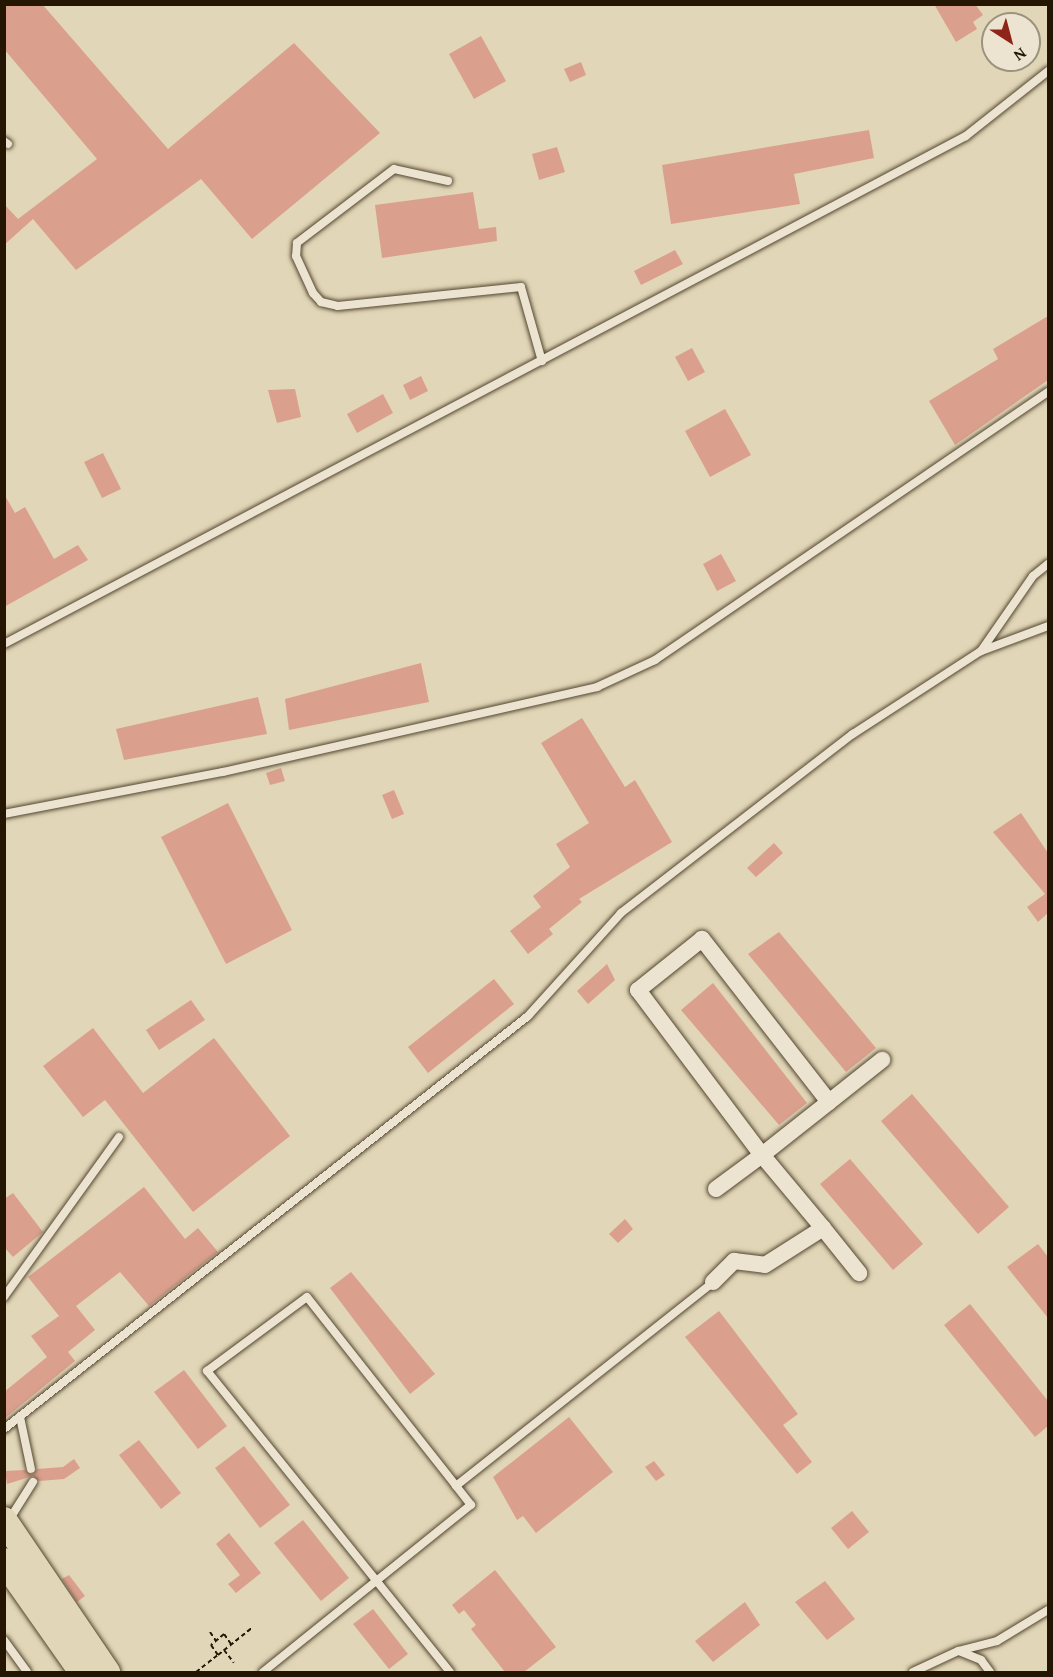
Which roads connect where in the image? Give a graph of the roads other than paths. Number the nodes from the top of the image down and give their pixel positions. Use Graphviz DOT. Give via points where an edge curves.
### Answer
graph roads {
  1 [pos="1048,71"];
  2 [pos="448,181"];
  3 [pos="542,361"];
  4 [pos="1048,392"];
  5 [pos="1048,564"];
  6 [pos="1048,626"];
  7 [pos="4,644"];
  8 [pos="981,651"];
  9 [pos="4,814"];
  10 [pos="882,1060"];
  11 [pos="829,1102"];
  12 [pos="119,1137"];
  13 [pos="762,1155"];
  14 [pos="716,1189"];
  15 [pos="823,1228"];
  16 [pos="859,1273"];
  17 [pos="713,1282"];
  18 [pos="4,1297"];
  19 [pos="20,1417"];
  20 [pos="4,1429"];
  21 [pos="32,1469"];
  22 [pos="33,1482"];
  23 [pos="456,1486"];
  24 [pos="6,1522"];
  25 [pos="4,1561"];
  26 [pos="376,1583"];
  27 [pos="1048,1610"];
  28 [pos="4,1640"];
  29 [pos="958,1651"];
  30 [pos="27,1672"];
  31 [pos="82,1672"];
  32 [pos="107,1672"];
  33 [pos="263,1672"];
  34 [pos="450,1672"];
  35 [pos="913,1672"];
  36 [pos="990,1672"];
  1 -- 3 [label="lane" via="966,136"];
  2 -- 3 [label="lane" via="394,169 297,243 296,256 313,293 321,302 338,306 521,287"];
  3 -- 7 [label="lane"];
  4 -- 9 [label="lane" via="665,654 597,687 223,772"];
  5 -- 8 [label="lane" via="1033,576"];
  6 -- 8 [label="lane"];
  8 -- 19 [label="lane" via="853,734 621,913 528,1016"];
  10 -- 11 [label="street"];
  11 -- 13 [label="street"];
  11 -- 13 [label="street" via="702,939 656,975 638,990"];
  12 -- 18 [label="lane"];
  13 -- 14 [label="street"];
  13 -- 15 [label="street"];
  15 -- 16 [label="street"];
  15 -- 17 [label="street" via="765,1265 734,1261"];
  17 -- 23 [label="lane"];
  19 -- 20 [label="lane"];
  19 -- 21 [label="lane"];
  22 -- 24 [label="lane"];
  23 -- 26 [label="lane" via="471,1505"];
  23 -- 26 [label="lane" via="307,1297 207,1371"];
  24 -- 32 [label="main road"];
  25 -- 31 [label="main road"];
  26 -- 33 [label="lane"];
  26 -- 34 [label="lane"];
  27 -- 29 [label="lane" via="997,1641"];
  28 -- 30 [label="lane"];
  29 -- 35 [label="lane"];
  29 -- 36 [label="lane" via="981,1660"];
}
